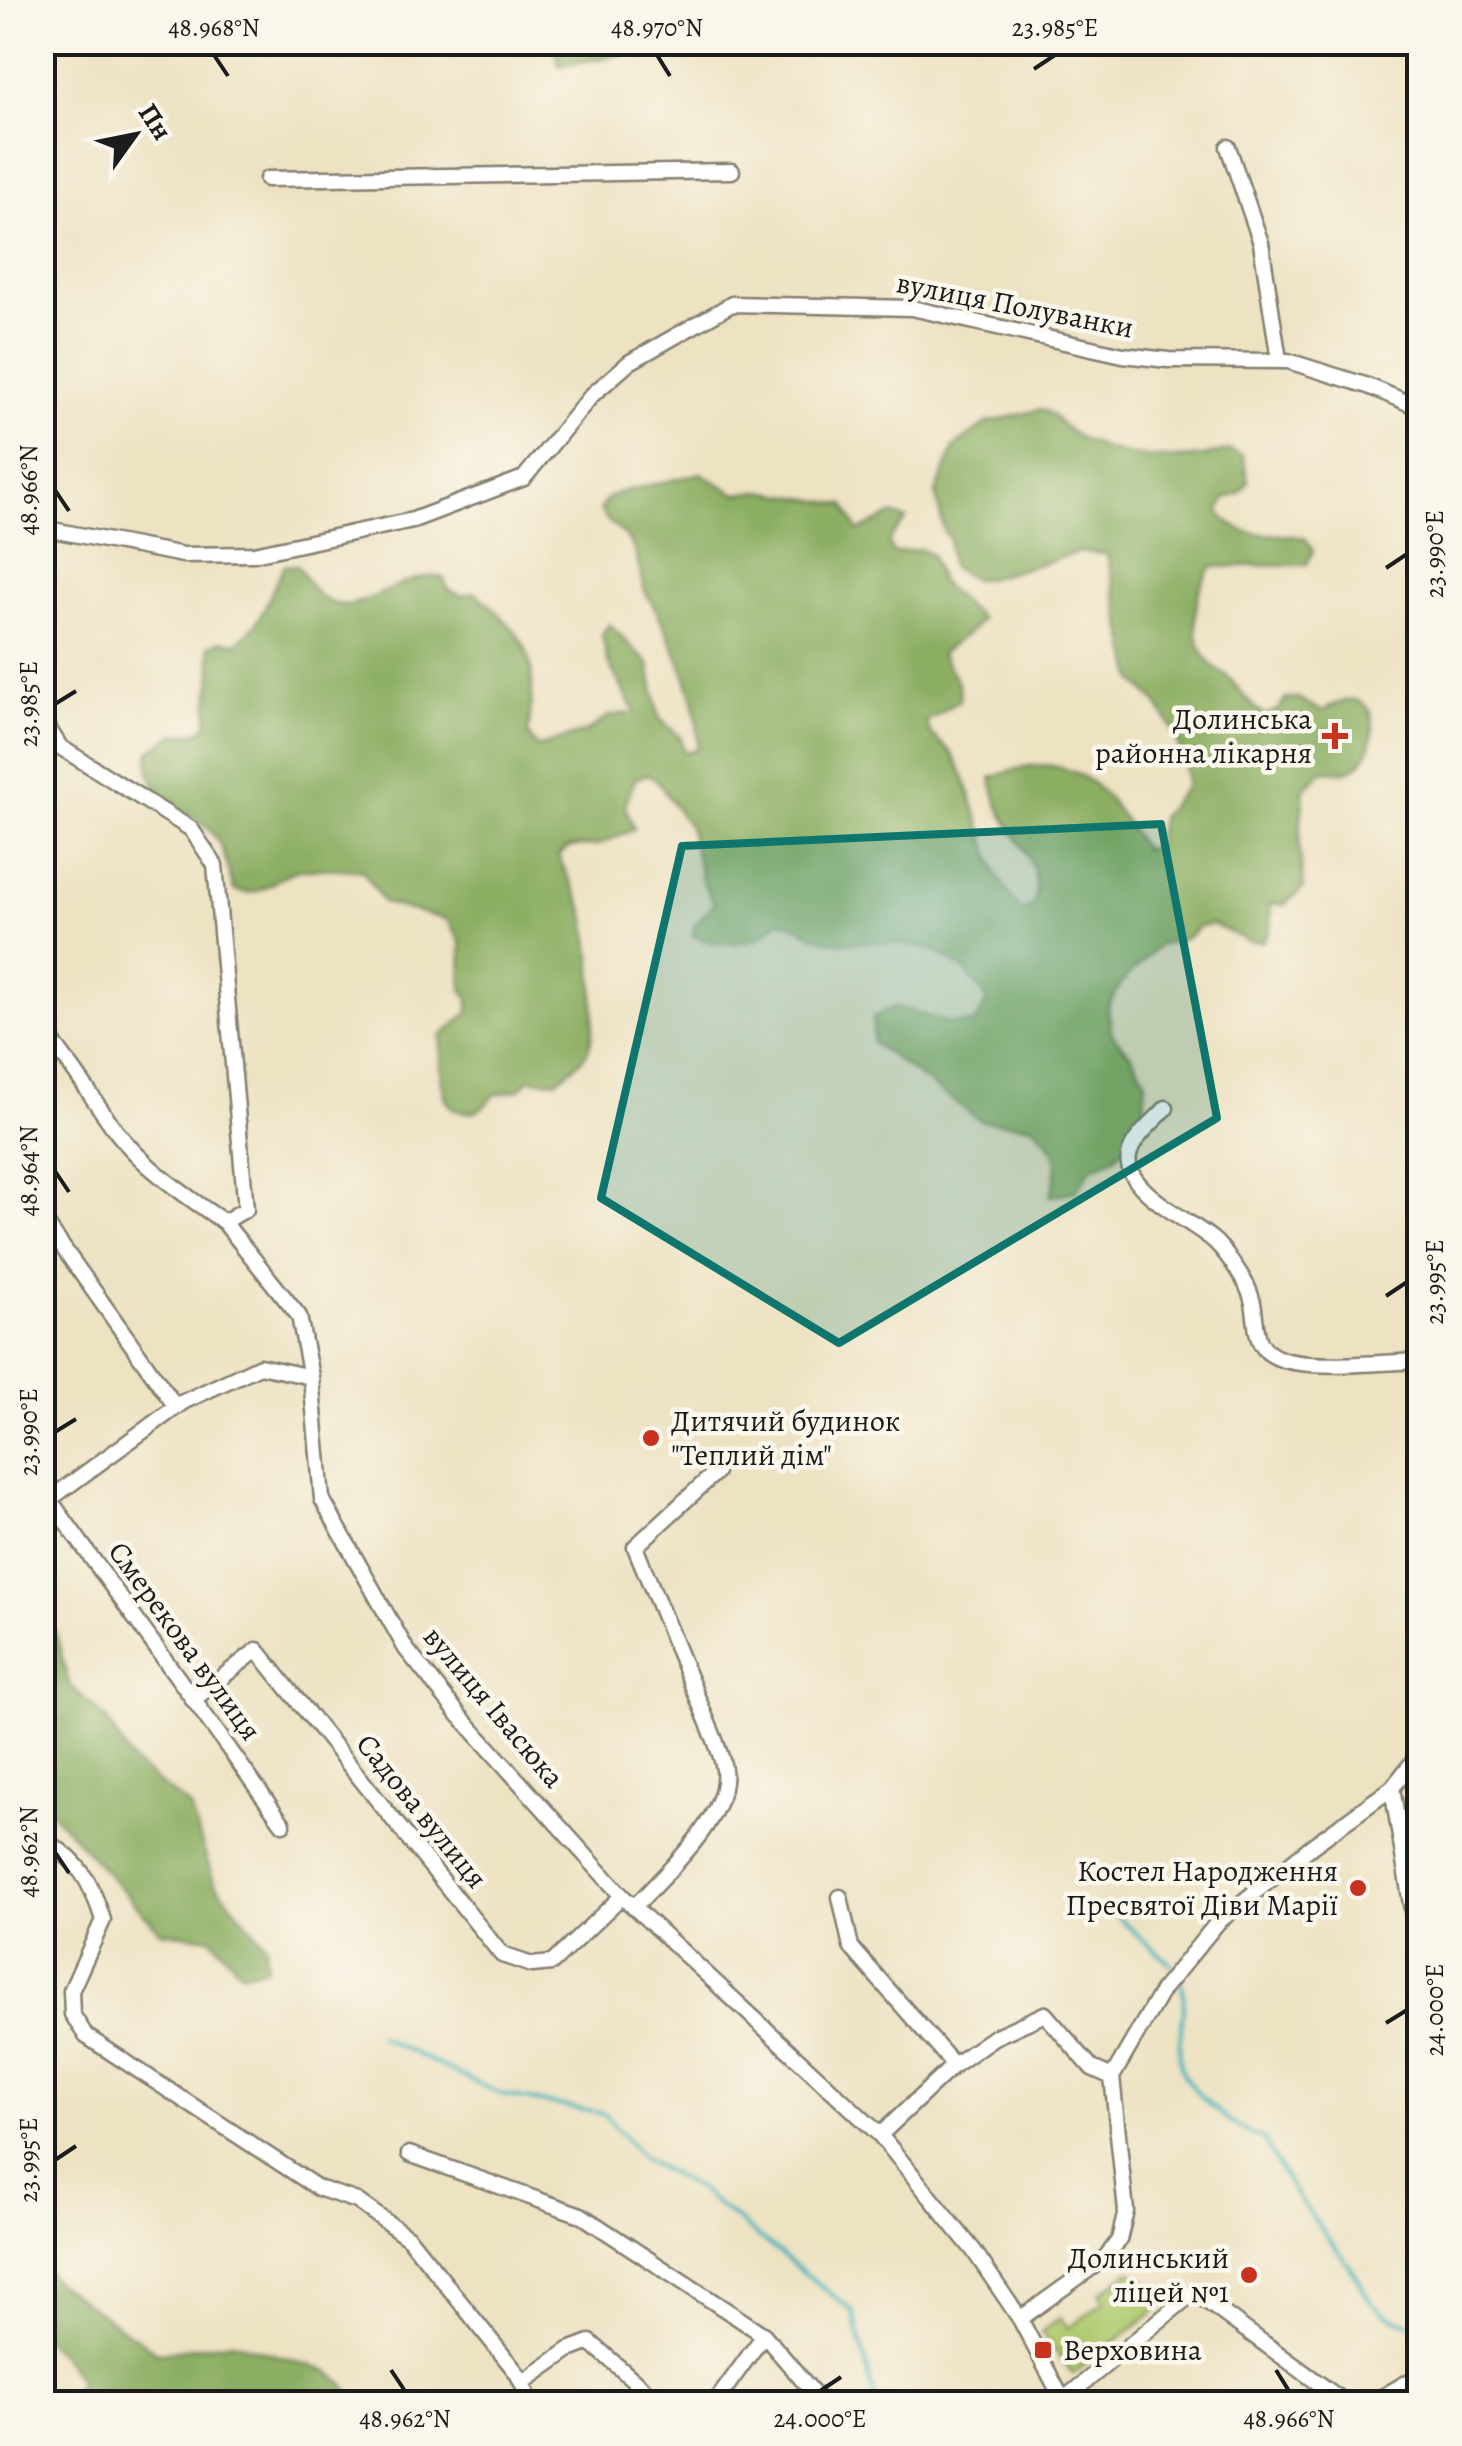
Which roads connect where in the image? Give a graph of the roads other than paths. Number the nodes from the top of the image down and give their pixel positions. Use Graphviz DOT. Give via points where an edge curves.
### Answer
graph roads {
  1 [pos="1228,147"];
  2 [pos="732,171"];
  3 [pos="267,179"];
  4 [pos="1278,360"];
  5 [pos="1420,408"];
  6 [pos="42,528"];
  7 [pos="42,718"];
  8 [pos="42,1029"];
  9 [pos="1166,1108"];
  10 [pos="224,1222"];
  11 [pos="46,1225"];
  12 [pos="1420,1362"];
  13 [pos="311,1377"];
  14 [pos="176,1407"];
  15 [pos="716,1472"];
  16 [pos="46,1494"];
  17 [pos="193,1700"];
  18 [pos="1420,1753"];
  19 [pos="1392,1788"];
  20 [pos="283,1824"];
  21 [pos="42,1840"];
  22 [pos="622,1896"];
  23 [pos="840,1896"];
  24 [pos="634,1907"];
  25 [pos="1420,1959"];
  26 [pos="954,2065"];
  27 [pos="1112,2078"];
  28 [pos="880,2135"];
  29 [pos="408,2154"];
  30 [pos="1020,2319"];
  31 [pos="764,2335"];
  32 [pos="1420,2374"];
  33 [pos="522,2383"];
  34 [pos="1064,2402"];
  35 [pos="532,2404"];
  36 [pos="661,2404"];
  37 [pos="714,2404"];
  38 [pos="823,2404"];
  39 [pos="1346,2404"];
  40 [pos="1370,2404"];
  1 -- 4 [label="street" via="1261,243"];
  2 -- 3 [label="street"];
  4 -- 5 [label="street, вулиця Полуванки"];
  4 -- 6 [label="street, вулиця Полуванки" via="1123,355 912,308 732,304 630,362 592,395 524,478 412,520 254,554 183,555"];
  7 -- 10 [label="street" via="60,746 191,829 215,865 246,1210"];
  8 -- 10 [label="street, вулиця Івасюка" via="118,1133 161,1178"];
  9 -- 12 [label="street" via="1132,1146 1130,1171 1227,1255 1246,1282 1256,1339 1265,1350 1311,1362"];
  10 -- 13 [label="street, вулиця Івасюка" via="299,1316"];
  11 -- 14 [label="street"];
  13 -- 14 [label="street" via="260,1366"];
  13 -- 22 [label="street, вулиця Івасюка" via="322,1499 406,1649"];
  14 -- 16 [label="street"];
  15 -- 24 [label="street" via="634,1547 725,1773 708,1821"];
  16 -- 17 [label="street, Смерекова вулиця"];
  17 -- 20 [label="street, Смерекова вулиця"];
  17 -- 22 [label="street, Садова вулиця" via="257,1650 502,1955 552,1963"];
  18 -- 19 [label="street"];
  19 -- 25 [label="street"];
  19 -- 27 [label="street" via="1218,1922 1163,1988"];
  21 -- 33 [label="street" via="60,1848 91,1882 103,1920 71,1991 72,2014 86,2036 318,2188 357,2201 409,2238"];
  22 -- 24 [label="street, вулиця Івасюка"];
  23 -- 26 [label="street" via="851,1946"];
  24 -- 28 [label="street, вулиця Івасюка"];
  26 -- 27 [label="street" via="1045,2014 1092,2068"];
  26 -- 28 [label="street"];
  27 -- 30 [label="street" via="1126,2211 1120,2240"];
  28 -- 30 [label="street, вулиця Івасюка"];
  29 -- 31 [label="street" via="582,2215"];
  30 -- 34 [label="street, вулиця Івасюка"];
  31 -- 37 [label="street"];
  31 -- 38 [label="street"];
  32 -- 40 [label="street"];
  33 -- 35 [label="street"];
  33 -- 36 [label="street" via="590,2342"];
  34 -- 39 [label="street" via="1194,2292"];
}
